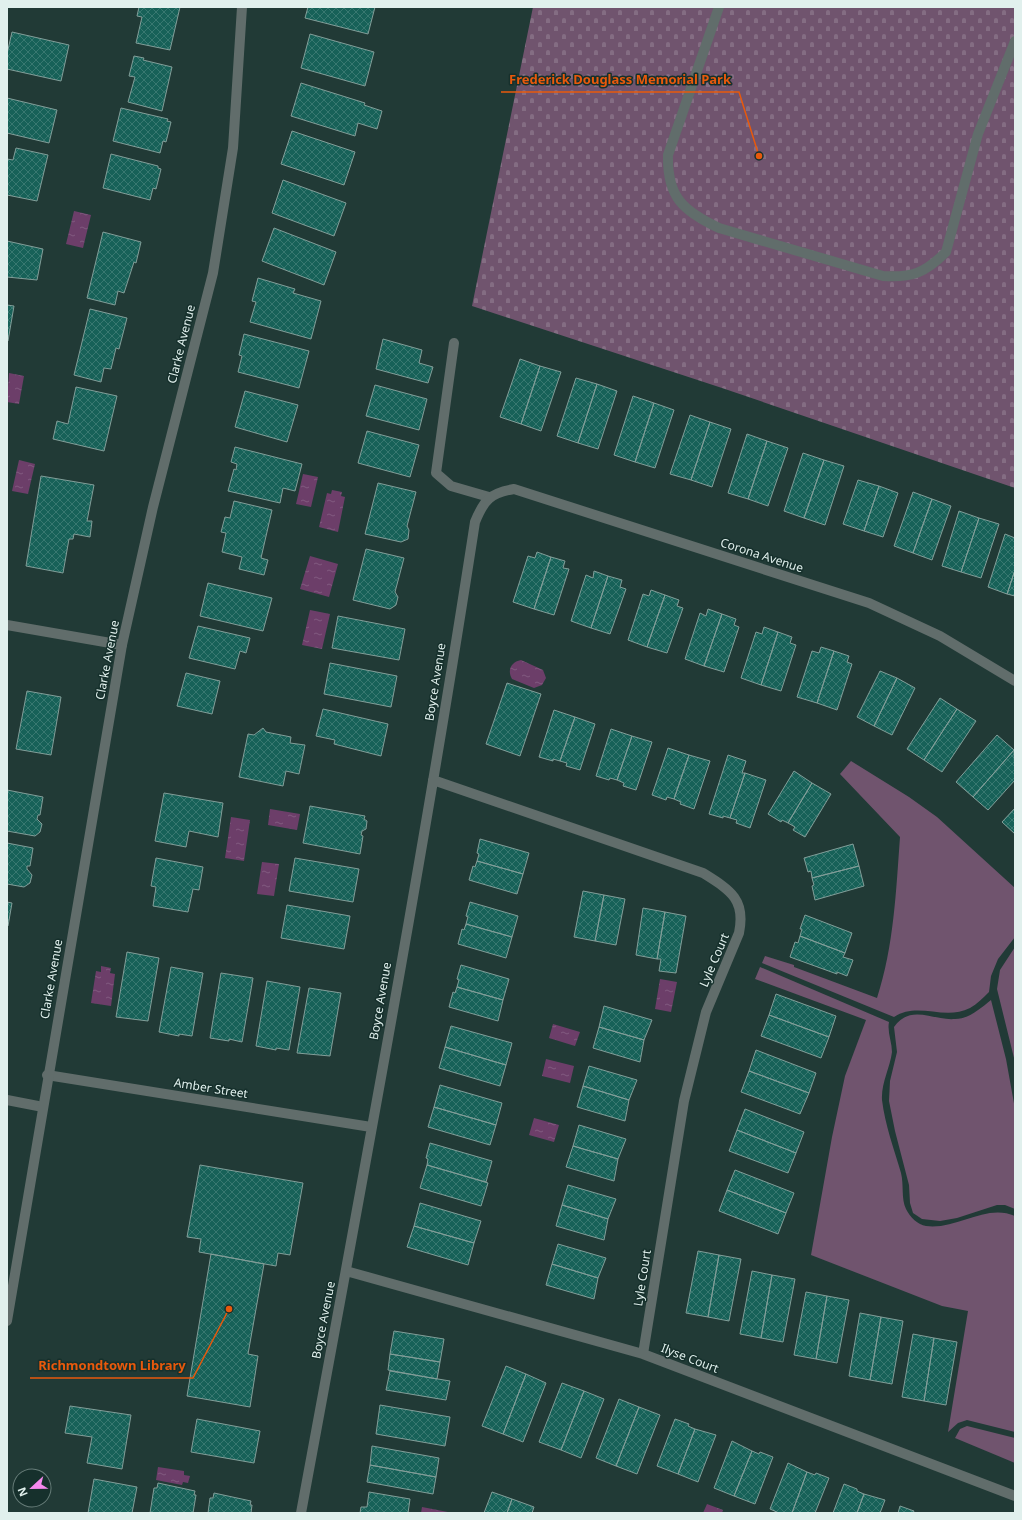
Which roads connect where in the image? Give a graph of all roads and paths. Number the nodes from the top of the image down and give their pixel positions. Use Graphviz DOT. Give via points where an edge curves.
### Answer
graph roads {
  1 [pos="242,7"];
  2 [pos="718,7"];
  3 [pos="1015,42"];
  4 [pos="454,343"];
  5 [pos="489,497"];
  6 [pos="7,625"];
  7 [pos="122,645"];
  8 [pos="1015,681"];
  9 [pos="433,780"];
  10 [pos="47,1075"];
  11 [pos="7,1100"];
  12 [pos="42,1107"];
  13 [pos="371,1127"];
  14 [pos="346,1271"];
  15 [pos="7,1321"];
  16 [pos="643,1354"];
  17 [pos="1015,1496"];
  18 [pos="300,1513"];
  1 -- 7 [label="street, Clarke Avenue" via="232,148 212,274 153,507"];
  2 -- 3 [label="street" via="668,154 668,172 680,202 695,217 719,228 882,276 902,278 919,273 935,264 946,252 978,134"];
  4 -- 5 [label="street" via="436,473 451,486"];
  5 -- 8 [label="street, Corona Avenue" via="501,491 514,489 870,603 940,636"];
  5 -- 9 [label="street, Boyce Avenue" via="475,522"];
  6 -- 7 [label="street"];
  7 -- 10 [label="street, Clarke Avenue"];
  9 -- 13 [label="street, Boyce Avenue"];
  9 -- 16 [label="street, Lyle Court" via="703,873 729,889 739,903 742,920 739,933 706,1012 684,1101"];
  10 -- 12 [label="street, Clarke Avenue"];
  10 -- 13 [label="street, Amber Street"];
  11 -- 12 [label="street"];
  12 -- 15 [label="street, Clarke Avenue"];
  13 -- 14 [label="street, Boyce Avenue"];
  14 -- 16 [label="street, Ilyse Court"];
  14 -- 18 [label="street, Boyce Avenue"];
  16 -- 17 [label="street, Ilyse Court"];
}
